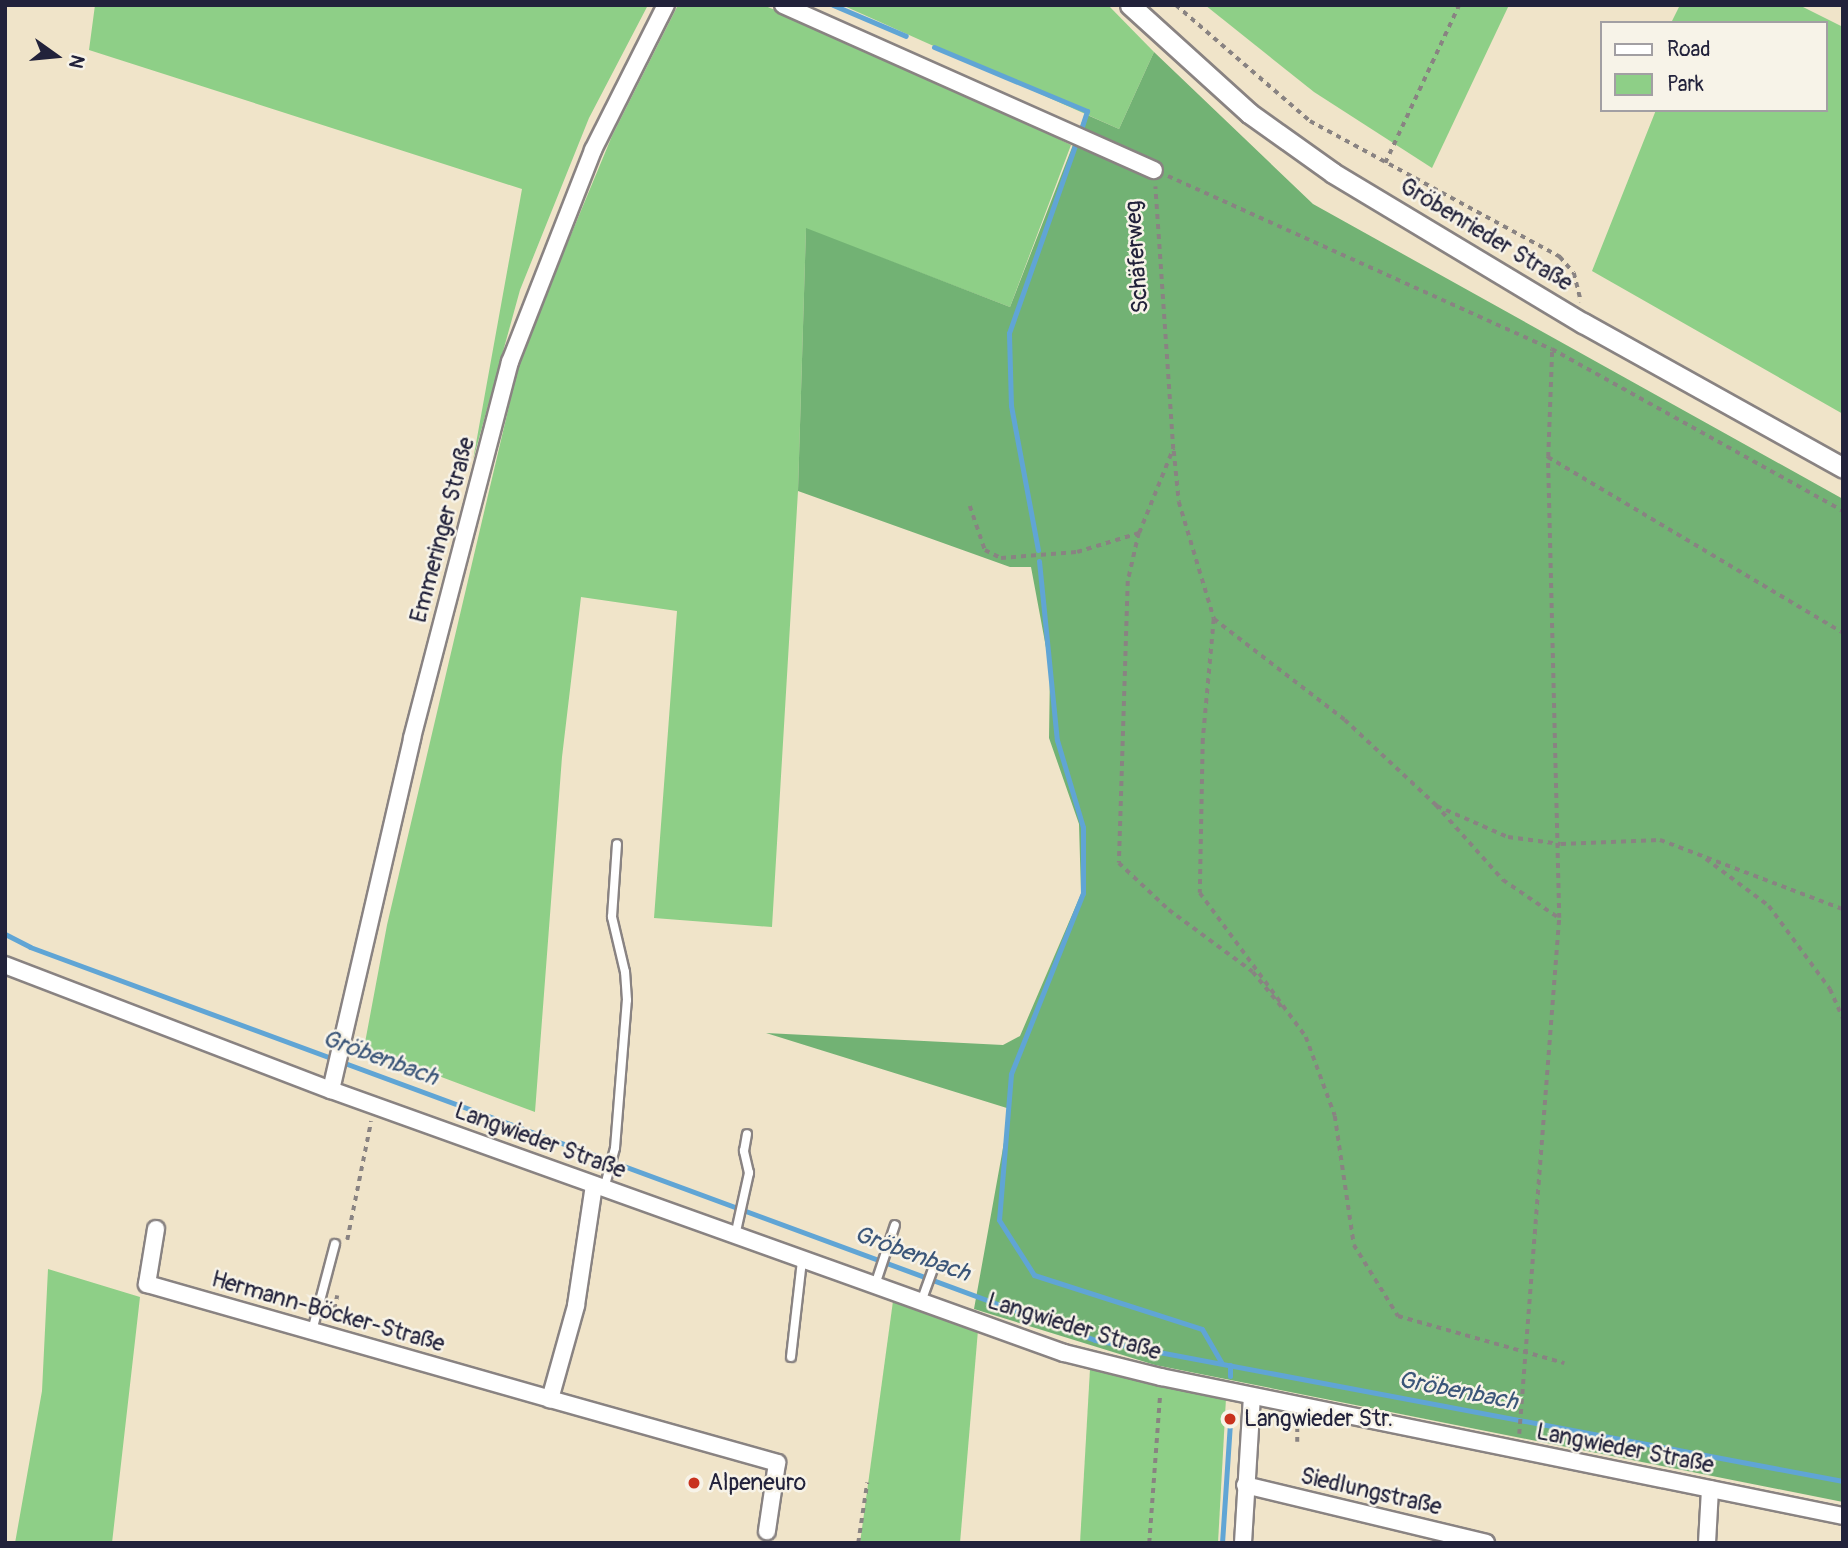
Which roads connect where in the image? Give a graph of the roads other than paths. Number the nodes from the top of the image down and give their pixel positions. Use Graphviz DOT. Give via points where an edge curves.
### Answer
graph roads {
  1 [pos="666,5"];
  2 [pos="783,5"];
  3 [pos="1130,5"];
  4 [pos="1154,170"];
  5 [pos="1843,468"];
  6 [pos="617,844"];
  7 [pos="5,965"];
  8 [pos="333,1081"];
  9 [pos="747,1134"];
  10 [pos="602,1182"];
  11 [pos="895,1225"];
  12 [pos="156,1229"];
  13 [pos="735,1236"];
  14 [pos="335,1244"];
  15 [pos="802,1260"];
  16 [pos="934,1267"];
  17 [pos="878,1278"];
  18 [pos="923,1297"];
  19 [pos="312,1331"];
  20 [pos="791,1357"];
  21 [pos="1252,1396"];
  22 [pos="550,1399"];
  23 [pos="1245,1485"];
  24 [pos="1710,1489"];
  25 [pos="1843,1516"];
  26 [pos="767,1531"];
  27 [pos="1243,1543"];
  28 [pos="1486,1543"];
  29 [pos="1707,1543"];
  1 -- 8 [label="street, Emmeringer Straße" via="593,150 510,362 412,738"];
  2 -- 4 [label="street, Schäferweg"];
  3 -- 5 [label="street, Gröbenrieder Straße" via="1249,113 1323,166 1583,323"];
  6 -- 10 [label="lane" via="612,917 627,1000 615,1148"];
  7 -- 8 [label="street, Langwieder Straße"];
  8 -- 10 [label="street, Langwieder Straße" via="374,1105"];
  9 -- 13 [label="lane" via="744,1151 749,1172"];
  10 -- 13 [label="street, Langwieder Straße"];
  10 -- 22 [label="street" via="576,1306"];
  11 -- 17 [label="lane"];
  12 -- 19 [label="street, Hermann-Böcker-Straße" via="147,1284"];
  13 -- 15 [label="street, Langwieder Straße"];
  14 -- 19 [label="lane"];
  15 -- 17 [label="street, Langwieder Straße"];
  15 -- 20 [label="lane"];
  16 -- 18 [label="lane"];
  17 -- 18 [label="street, Langwieder Straße"];
  18 -- 21 [label="street, Langwieder Straße" via="1064,1353"];
  19 -- 22 [label="street, Hermann-Böcker-Straße"];
  21 -- 23 [label="street"];
  21 -- 24 [label="street, Langwieder Straße"];
  22 -- 26 [label="street, Hermann-Böcker-Straße" via="777,1463"];
  23 -- 27 [label="street"];
  23 -- 28 [label="street, Siedlungstraße"];
  24 -- 25 [label="street, Langwieder Straße"];
  24 -- 29 [label="street"];
}
